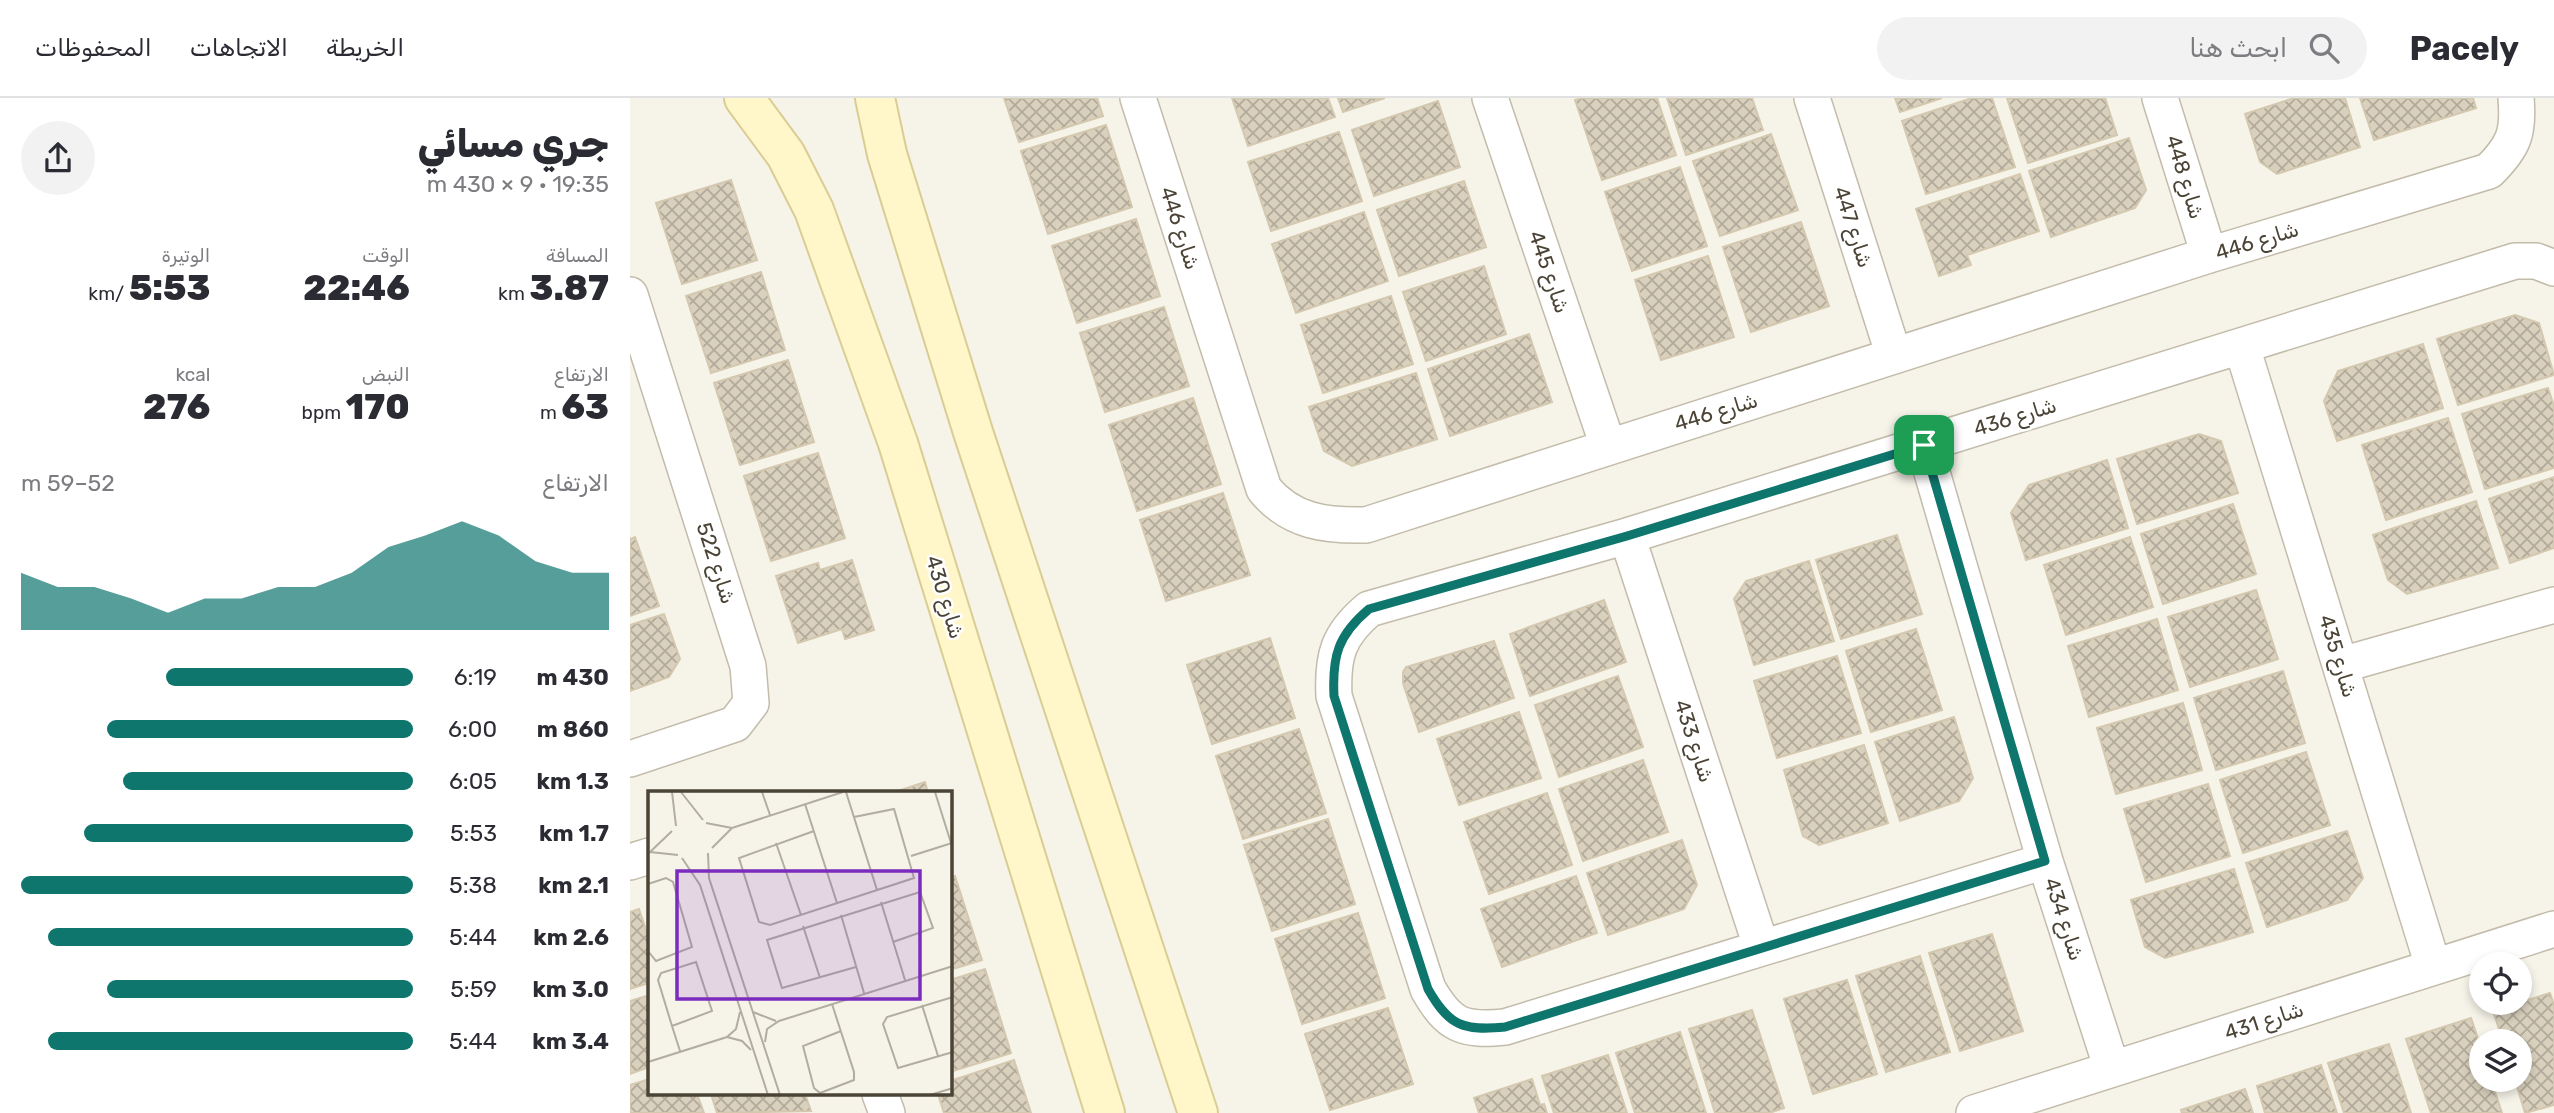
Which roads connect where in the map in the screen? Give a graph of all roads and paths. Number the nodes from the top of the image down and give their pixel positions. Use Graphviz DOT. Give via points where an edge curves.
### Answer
graph roads {
  1 [pos="744,98"];
  2 [pos="876,98"];
  3 [pos="1138,98"];
  4 [pos="1490,98"];
  5 [pos="1812,98"];
  6 [pos="2160,98"];
  7 [pos="2516,98"];
  8 [pos="2209,256"];
  9 [pos="2554,268"];
  10 [pos="630,295"];
  11 [pos="2242,347"];
  12 [pos="1894,356"];
  13 [pos="1924,445"];
  14 [pos="1608,446"];
  15 [pos="1627,536"];
  16 [pos="2554,605"];
  17 [pos="2341,665"];
  18 [pos="630,759"];
  19 [pos="648,856"];
  20 [pos="2045,861"];
  21 [pos="630,862"];
  22 [pos="2554,929"];
  23 [pos="1761,946"];
  24 [pos="2433,966"];
  25 [pos="2112,1069"];
  26 [pos="881,1096"];
  27 [pos="887,1113"];
  28 [pos="1105,1113"];
  29 [pos="1198,1113"];
  30 [pos="1974,1113"];
  1 -- 28 [label="street, شارع 430" via="786,155 814,210 898,443"];
  2 -- 29 [label="street" via="887,154 973,432"];
  3 -- 14 [label="street, شارع 446" via="1264,489 1276,504 1328,526 1366,525"];
  4 -- 14 [label="street, شارع 445"];
  5 -- 12 [label="street, شارع 447"];
  6 -- 8 [label="street, شارع 448"];
  7 -- 8 [label="street, شارع 446" via="2516,135 2489,171"];
  8 -- 12 [label="street, شارع 446"];
  9 -- 11 [label="street, شارع 436" via="2536,261 2515,261"];
  10 -- 18 [label="street, شارع 522" via="748,666 751,703 735,724"];
  11 -- 13 [label="street, شارع 436"];
  11 -- 17 [label="street, شارع 435"];
  12 -- 14 [label="street, شارع 446"];
  13 -- 15 [label="street, شارع 436"];
  13 -- 20 [label="street, شارع 434"];
  15 -- 23 [label="street, شارع 433"];
  15 -- 23 [label="street, شارع 436" via="1369,609 1349,626 1339,644 1334,696 1428,989 1440,1011 1460,1026 1505,1027"];
  16 -- 17 [label="street"];
  17 -- 24 [label="street, شارع 435"];
  19 -- 21 [label="street"];
  20 -- 23 [label="street, شارع 436"];
  20 -- 25 [label="street, شارع 434"];
  22 -- 24 [label="street, شارع 431"];
  24 -- 25 [label="street, شارع 431"];
  25 -- 30 [label="street, شارع 431"];
  26 -- 27 [label="street"];
}
